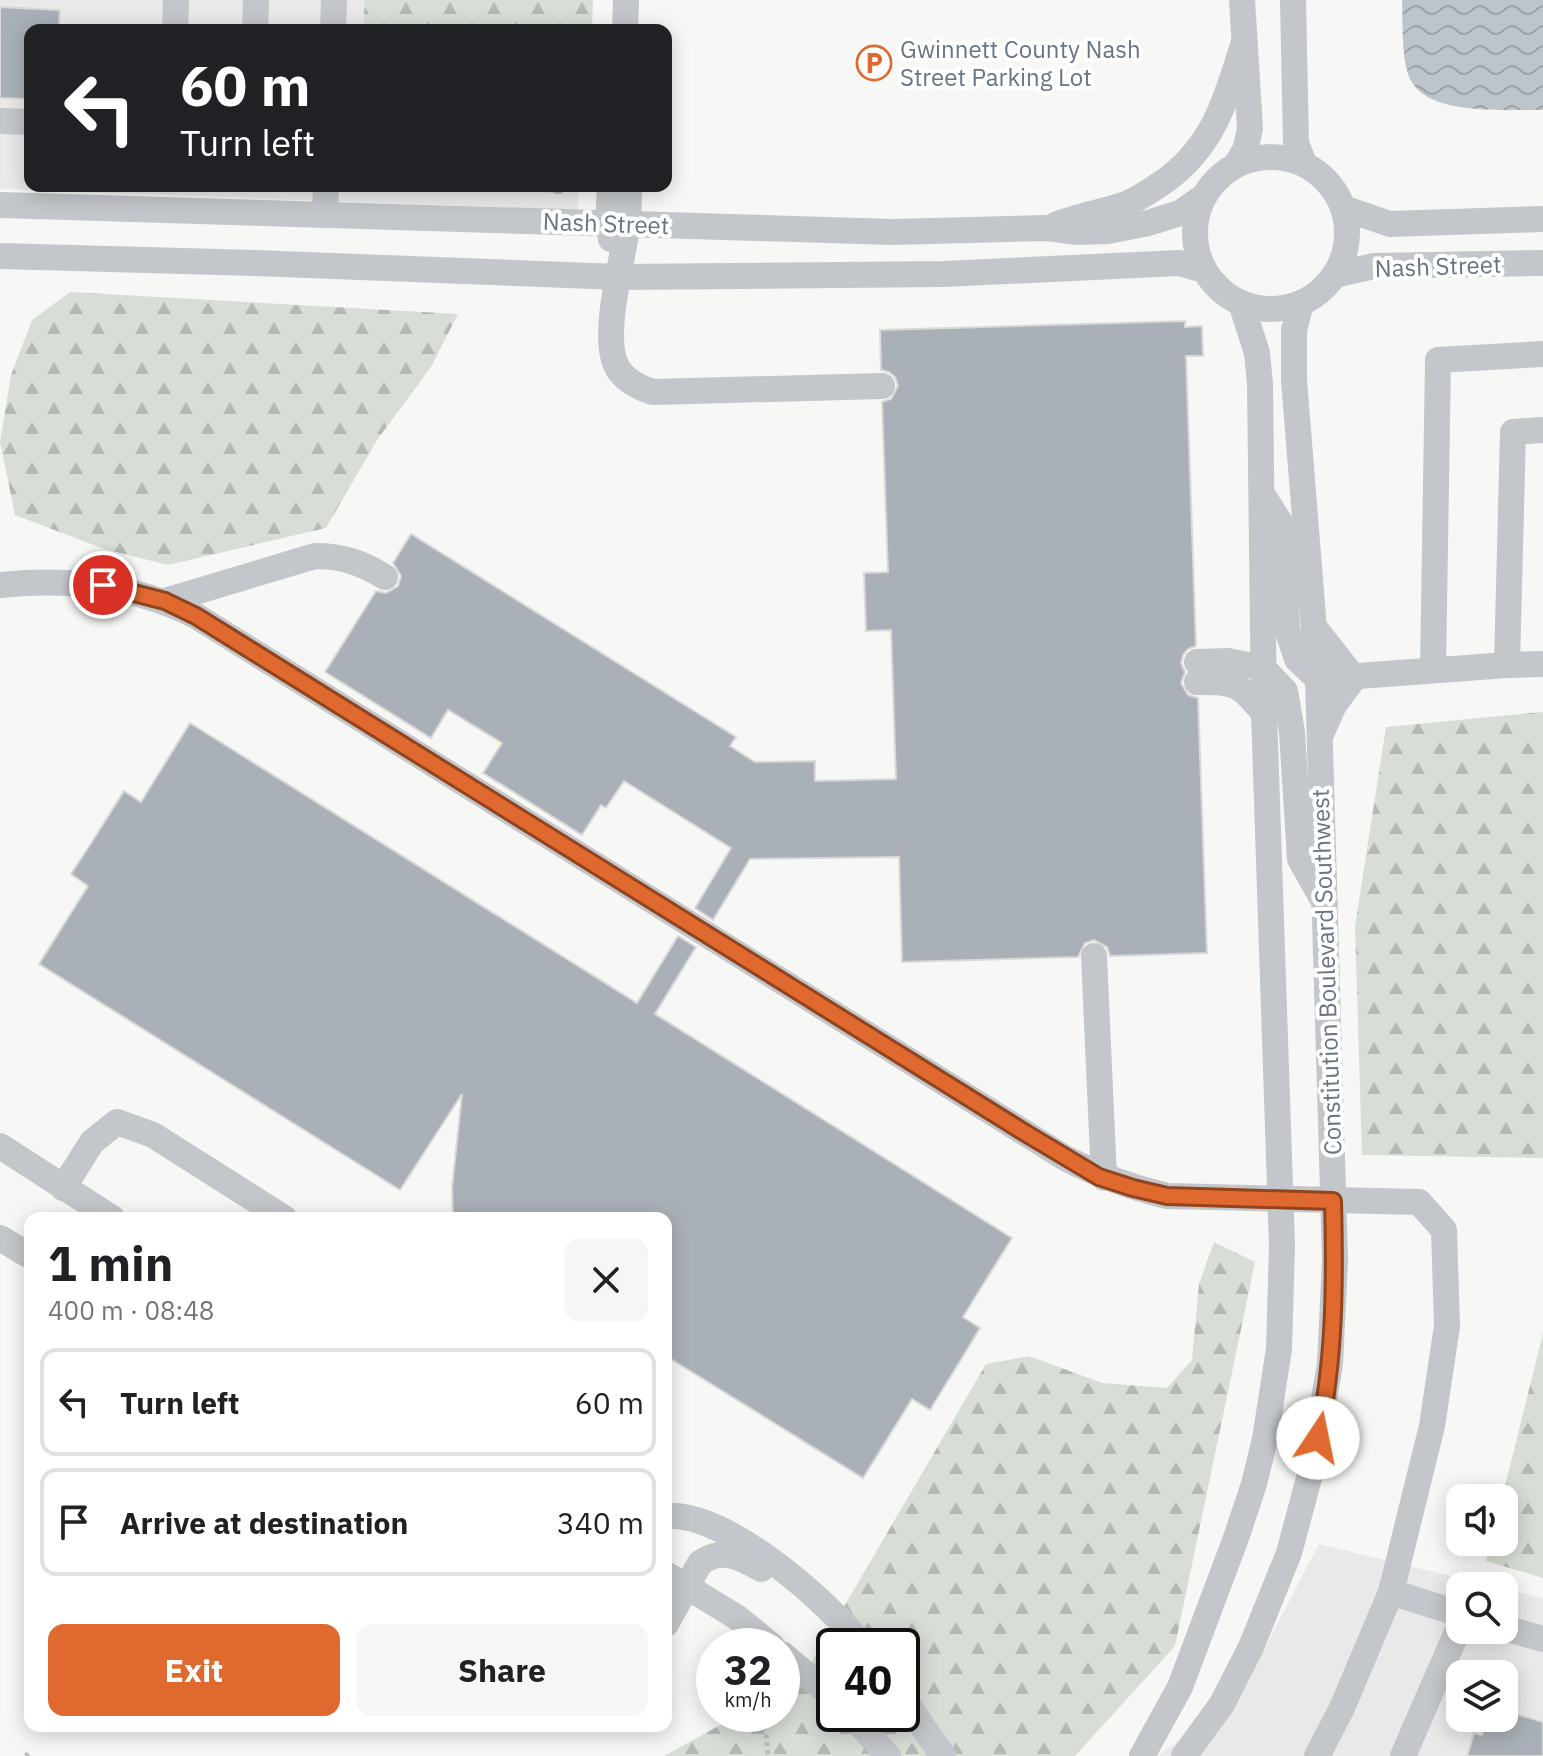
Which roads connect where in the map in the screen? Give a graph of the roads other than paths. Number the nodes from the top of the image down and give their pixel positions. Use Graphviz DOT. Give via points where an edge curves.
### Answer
graph roads {
  1 [pos="176,0"];
  2 [pos="256,0"];
  3 [pos="334,0"];
  4 [pos="626,0"];
  5 [pos="1242,0"];
  6 [pos="1293,0"];
  7 [pos="175,24"];
  8 [pos="255,24"];
  9 [pos="333,24"];
  10 [pos="625,24"];
  11 [pos="1243,45"];
  12 [pos="0,121"];
  13 [pos="24,122"];
  14 [pos="1304,164"];
  15 [pos="1236,165"];
  16 [pos="326,192"];
  17 [pos="611,192"];
  18 [pos="627,192"];
  19 [pos="1204,196"];
  20 [pos="0,205"];
  21 [pos="1343,208"];
  22 [pos="325,214"];
  23 [pos="1543,219"];
  24 [pos="618,224"];
  25 [pos="1048,228"];
  26 [pos="0,256"];
  27 [pos="1543,263"];
  28 [pos="1204,270"];
  29 [pos="1334,275"];
  30 [pos="619,277"];
  31 [pos="1241,303"];
  32 [pos="1301,303"];
  33 [pos="1543,354"];
  34 [pos="882,386"];
  35 [pos="1543,430"];
  36 [pos="1261,493"];
  37 [pos="385,577"];
  38 [pos="0,585"];
  39 [pos="165,601"];
  40 [pos="1262,618"];
  41 [pos="1313,625"];
  42 [pos="1228,661"];
  43 [pos="1543,664"];
  44 [pos="1507,665"];
  45 [pos="1263,668"];
  46 [pos="1433,670"];
  47 [pos="1354,678"];
  48 [pos="1318,679"];
  49 [pos="1264,713"];
  50 [pos="1319,739"];
  51 [pos="1324,902"];
  52 [pos="1094,956"];
  53 [pos="0,1146"];
  54 [pos="1104,1178"];
  55 [pos="63,1188"];
  56 [pos="1280,1198"];
  57 [pos="1333,1201"];
  58 [pos="102,1212"];
  59 [pos="275,1212"];
  60 [pos="0,1238"];
  61 [pos="24,1252"];
  62 [pos="672,1516"];
  63 [pos="677,1580"];
  64 [pos="1391,1592"];
  65 [pos="672,1600"];
  66 [pos="822,1604"];
  67 [pos="1446,1610"];
  68 [pos="750,1628"];
  69 [pos="848,1628"];
  70 [pos="1518,1632"];
  71 [pos="1199,1638"];
  72 [pos="1543,1639"];
  73 [pos="1452,1644"];
  74 [pos="800,1669"];
  75 [pos="816,1683"];
  76 [pos="920,1722"];
  77 [pos="867,1732"];
  78 [pos="1187,1754"];
  79 [pos="943,1755"];
  80 [pos="888,1756"];
  81 [pos="1121,1756"];
  82 [pos="1142,1756"];
  83 [pos="1317,1756"];
  84 [pos="1403,1756"];
  1 -- 7 [label="street"];
  2 -- 8 [label="street"];
  3 -- 9 [label="street"];
  4 -- 10 [label="street"];
  5 -- 11 [label="street"];
  6 -- 14 [label="street" via="1296,143"];
  11 -- 15 [label="street" via="1250,128"];
  11 -- 25 [label="street" via="1213,129 1190,161 1127,203"];
  12 -- 13 [label="street"];
  14 -- 15 [label="street" via="1258,158"];
  14 -- 21 [label="street" via="1321,175"];
  15 -- 19 [label="street"];
  16 -- 22 [label="street"];
  17 -- 24 [label="street"];
  18 -- 24 [label="street"];
  19 -- 25 [label="street, Nash Street" via="1180,213 1148,223 1108,231"];
  19 -- 28 [label="street" via="1196,220 1196,246"];
  20 -- 22 [label="street, Nash Street"];
  21 -- 23 [label="street, Nash Street" via="1390,224"];
  21 -- 29 [label="street" via="1346,243"];
  22 -- 24 [label="street, Nash Street"];
  24 -- 25 [label="street, Nash Street" via="892,232"];
  24 -- 30 [label="street"];
  26 -- 30 [label="street"];
  27 -- 29 [label="street, Nash Street" via="1374,266"];
  28 -- 30 [label="street" via="1179,263 944,274"];
  28 -- 31 [label="street"];
  29 -- 32 [label="street"];
  30 -- 34 [label="street" via="611,315 612,349 617,368 640,388 653,392"];
  31 -- 32 [label="street" via="1263,309"];
  31 -- 36 [label="street" via="1257,355"];
  32 -- 41 [label="street, Constitution Boulevard Southwest" via="1294,330 1294,380"];
  33 -- 46 [label="street" via="1438,360"];
  35 -- 44 [label="street" via="1513,432"];
  36 -- 40 [label="street"];
  36 -- 48 [label="street" via="1283,527 1287,629 1297,659"];
  37 -- 39 [label="street" via="363,563 315,556"];
  38 -- 39 [label="street" via="91,584"];
  39 -- 54 [label="street"];
  40 -- 42 [label="street" via="1253,649"];
  40 -- 45 [label="street"];
  41 -- 47 [label="street"];
  41 -- 48 [label="street, Constitution Boulevard Southwest"];
  42 -- 45 [label="street"];
  42 -- 49 [label="street" via="1197,672 1242,688"];
  43 -- 44 [label="street"];
  44 -- 46 [label="street"];
  45 -- 49 [label="street"];
  45 -- 51 [label="street" via="1285,691 1300,859"];
  46 -- 47 [label="street"];
  47 -- 48 [label="street"];
  47 -- 50 [label="street"];
  48 -- 50 [label="street, Constitution Boulevard Southwest"];
  49 -- 56 [label="street"];
  50 -- 51 [label="street, Constitution Boulevard Southwest"];
  51 -- 57 [label="street, Constitution Boulevard Southwest"];
  52 -- 54 [label="street"];
  53 -- 55 [label="street"];
  54 -- 56 [label="street" via="1167,1196"];
  55 -- 58 [label="street"];
  55 -- 59 [label="street" via="92,1142 117,1122 153,1135"];
  56 -- 57 [label="street"];
  56 -- 71 [label="street" via="1281,1302 1273,1394 1254,1484"];
  57 -- 64 [label="street" via="1419,1202 1444,1230 1447,1326 1435,1412"];
  57 -- 78 [label="street, Constitution Boulevard Southwest" via="1330,1364 1302,1510 1251,1647 1222,1704"];
  60 -- 61 [label="street"];
  62 -- 66 [label="street" via="722,1529 773,1560"];
  63 -- 65 [label="street"];
  63 -- 66 [label="street" via="709,1556 731,1555"];
  63 -- 68 [label="street"];
  64 -- 67 [label="street"];
  64 -- 83 [label="street"];
  66 -- 69 [label="street"];
  70 -- 72 [label="street"];
  71 -- 81 [label="street"];
  71 -- 82 [label="street" via="1180,1687"];
  73 -- 84 [label="street"];
  74 -- 75 [label="street"];
  76 -- 79 [label="street"];
  77 -- 80 [label="street"];
}
